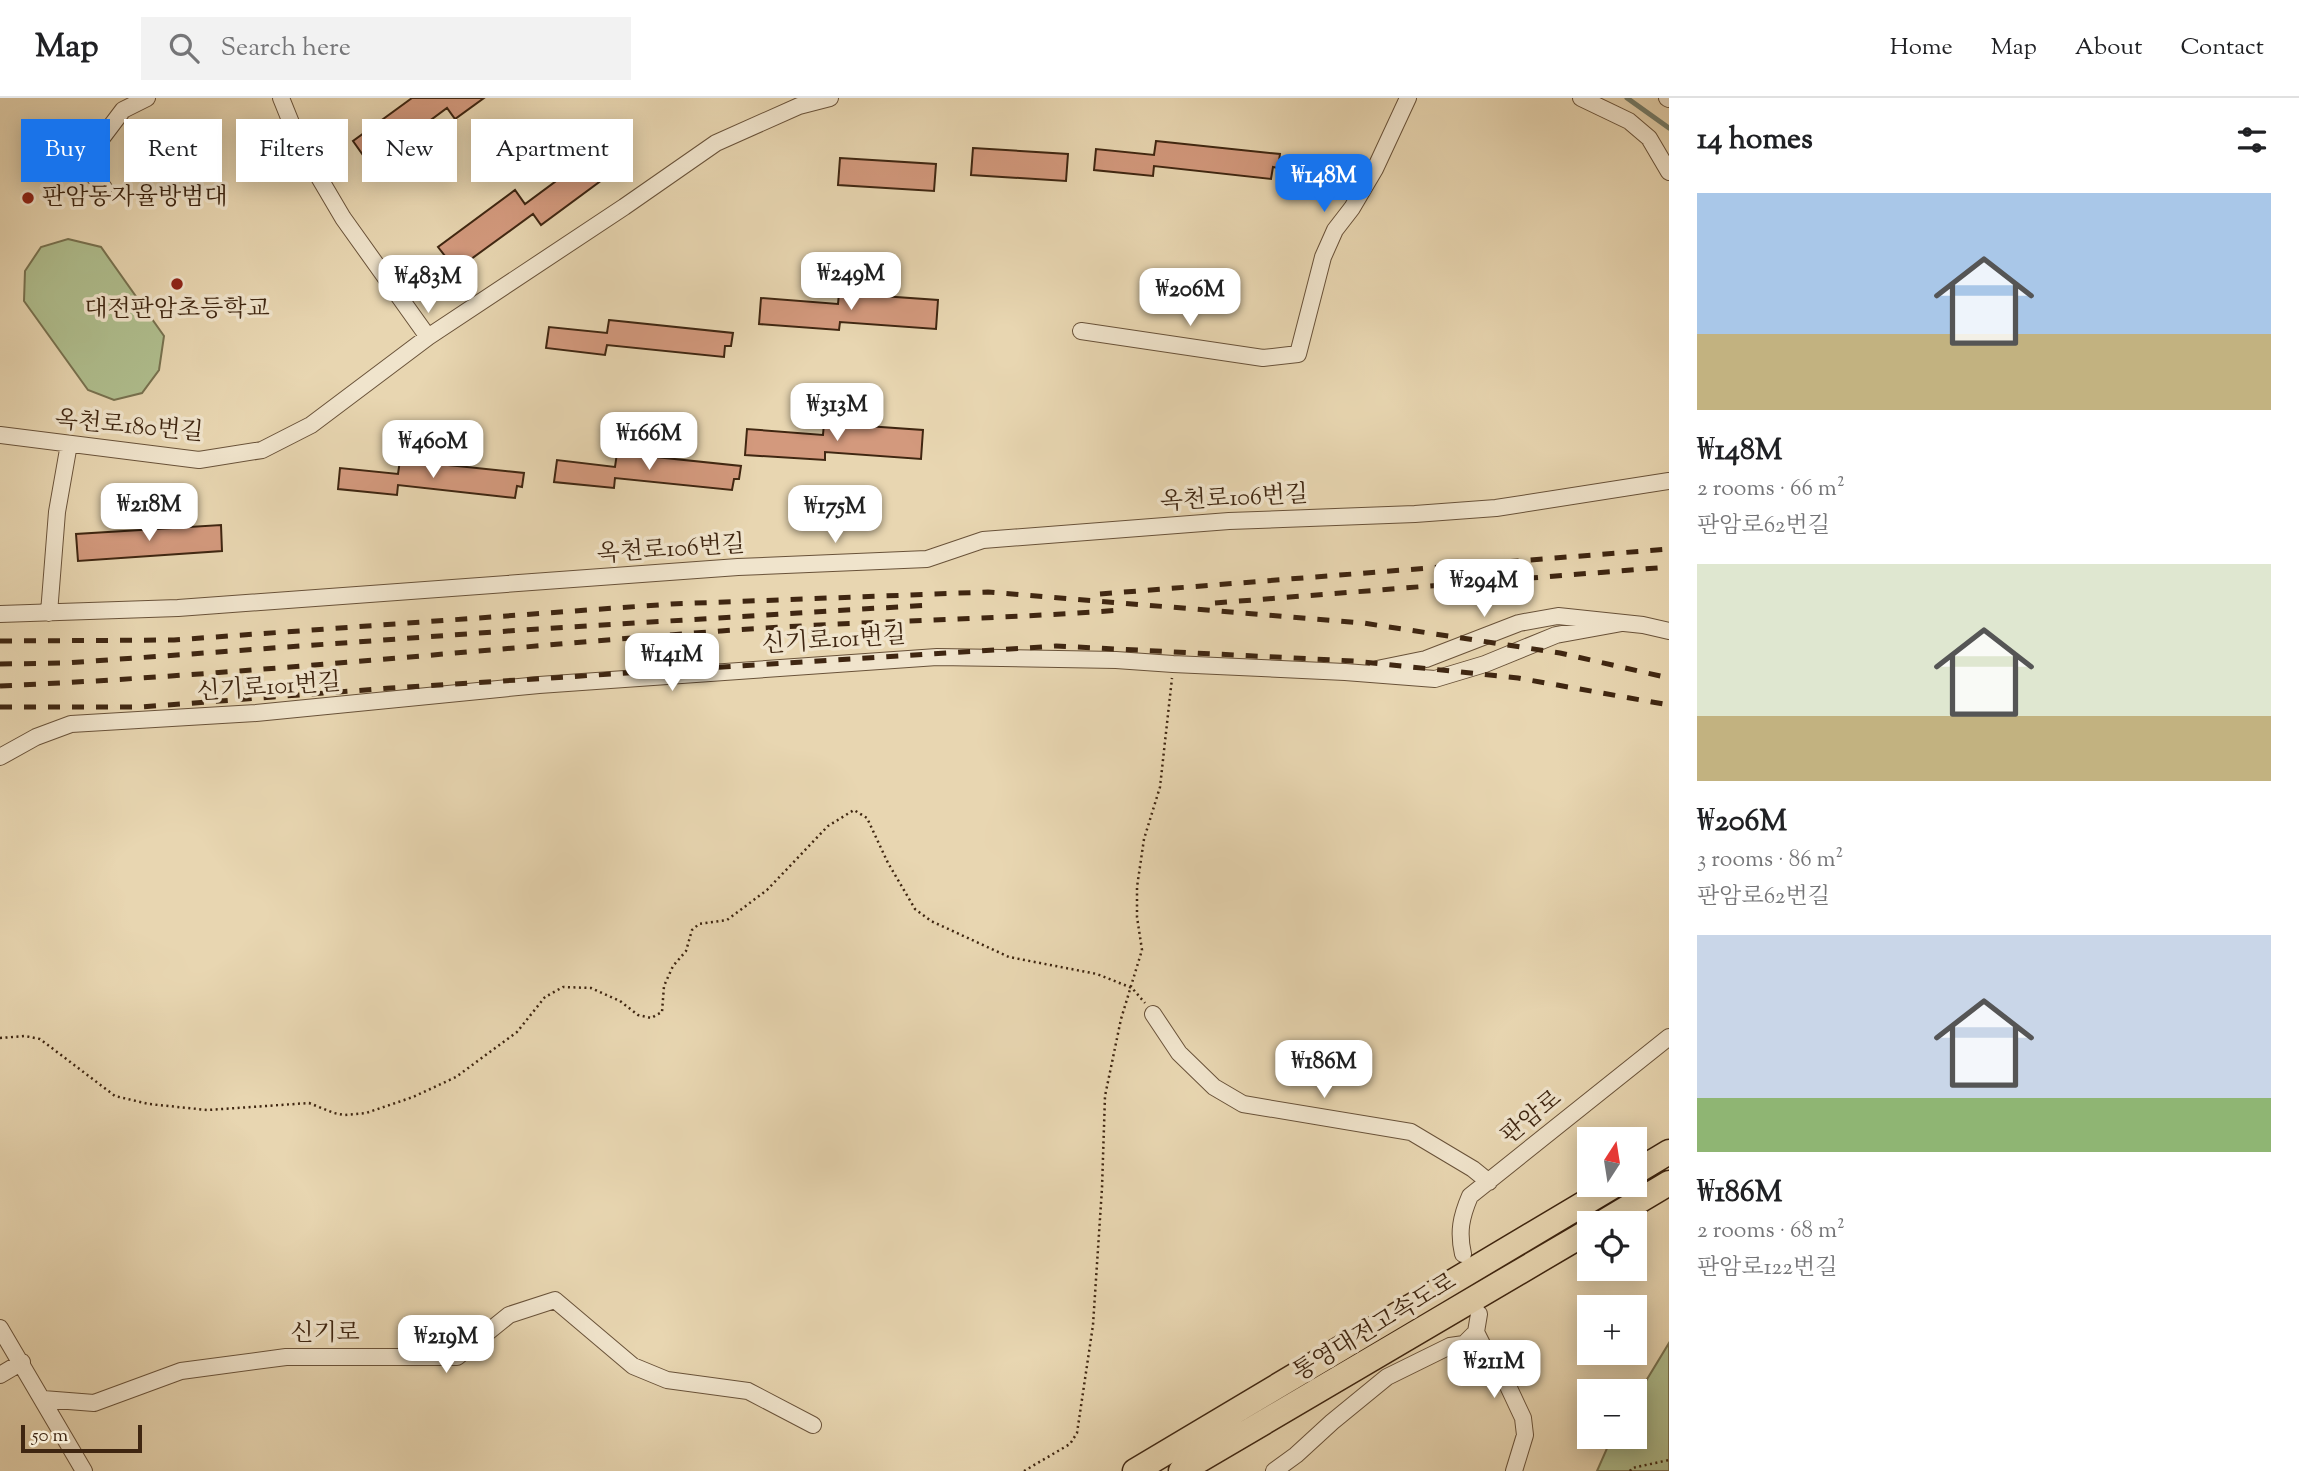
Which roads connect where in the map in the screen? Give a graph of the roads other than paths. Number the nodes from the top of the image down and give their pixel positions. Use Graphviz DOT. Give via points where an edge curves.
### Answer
graph roads {
  1 [pos="147,98"];
  2 [pos="281,98"];
  3 [pos="830,98"];
  4 [pos="1408,98"];
  5 [pos="1581,98"];
  6 [pos="289,119"];
  7 [pos="1669,172"];
  8 [pos="322,182"];
  9 [pos="104,188"];
  10 [pos="1081,331"];
  11 [pos="428,337"];
  12 [pos="0,435"];
  13 [pos="69,444"];
  14 [pos="1669,481"];
  15 [pos="49,612"];
  16 [pos="0,614"];
  17 [pos="1622,624"];
  18 [pos="1669,631"];
  19 [pos="1345,672"];
  20 [pos="0,757"];
  21 [pos="1153,1014"];
  22 [pos="1669,1037"];
  23 [pos="1669,1152"];
  24 [pos="1647,1165"];
  25 [pos="1489,1182"];
  26 [pos="1669,1184"];
  27 [pos="1595,1197"];
  28 [pos="1623,1211"];
  29 [pos="1577,1238"];
  30 [pos="1463,1254"];
  31 [pos="1479,1314"];
  32 [pos="0,1328"];
  33 [pos="1476,1332"];
  34 [pos="22,1362"];
  35 [pos="0,1375"];
  36 [pos="43,1399"];
  37 [pos="813,1425"];
  38 [pos="84,1471"];
  39 [pos="1135,1471"];
  40 [pos="1181,1471"];
  41 [pos="1274,1471"];
  42 [pos="1514,1471"];
  1 -- 9 [label="street" via="123,110 83,163"];
  2 -- 6 [label="street"];
  3 -- 11 [label="street, 옥천로180번길" via="799,106 716,143"];
  4 -- 10 [label="street" via="1375,169 1323,257 1298,354 1264,358"];
  5 -- 7 [label="street" via="1629,121 1649,138"];
  8 -- 11 [label="street"];
  11 -- 13 [label="street, 옥천로180번길" via="311,425 262,450 199,460"];
  12 -- 13 [label="street, 옥천로180번길"];
  13 -- 15 [label="street" via="57,512"];
  14 -- 15 [label="street, 옥천로106번길" via="1496,508 1229,521 983,540 927,559 738,567 178,608"];
  15 -- 16 [label="street, 옥천로106번길"];
  17 -- 18 [label="street"];
  17 -- 19 [label="street" via="1550,617 1426,659"];
  17 -- 19 [label="street" via="1556,635 1435,679"];
  19 -- 20 [label="street, 신기로101번길" via="1116,660 937,657 71,724"];
  21 -- 25 [label="street" via="1179,1053 1214,1087 1243,1104 1411,1132"];
  22 -- 25 [label="street, 판암로"];
  23 -- 24 [label="highway"];
  25 -- 30 [label="street, 판암로" via="1470,1196 1461,1217"];
  26 -- 28 [label="highway"];
  27 -- 39 [label="highway, 통영대전고속도로"];
  29 -- 40 [label="highway, 통영대전고속도로"];
  31 -- 33 [label="street"];
  32 -- 34 [label="street"];
  33 -- 41 [label="street" via="1464,1344 1450,1346 1387,1377"];
  33 -- 42 [label="street" via="1523,1418 1525,1436"];
  34 -- 35 [label="street"];
  34 -- 36 [label="street"];
  36 -- 37 [label="street, 신기로" via="94,1403 181,1371 286,1356 457,1357 509,1315 555,1300 633,1366 667,1380 748,1391"];
  36 -- 38 [label="street"];
}
